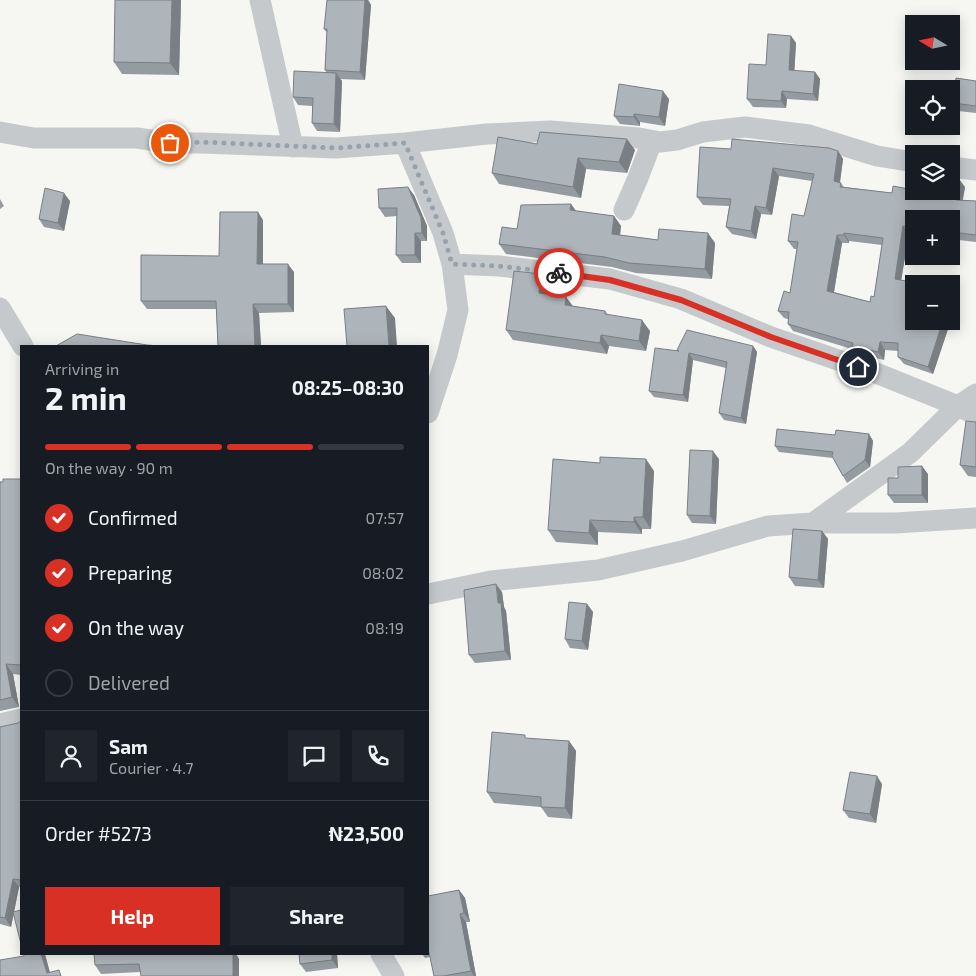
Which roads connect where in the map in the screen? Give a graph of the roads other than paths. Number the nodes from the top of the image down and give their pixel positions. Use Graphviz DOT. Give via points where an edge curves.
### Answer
graph roads {
  1 [pos="260,0"];
  2 [pos="0,132"];
  3 [pos="652,141"];
  4 [pos="405,143"];
  5 [pos="293,147"];
  6 [pos="905,161"];
  7 [pos="960,168"];
  8 [pos="976,170"];
  9 [pos="624,210"];
  10 [pos="452,264"];
  11 [pos="0,308"];
  12 [pos="22,345"];
  13 [pos="976,394"];
  14 [pos="429,410"];
  15 [pos="967,410"];
  16 [pos="976,518"];
  17 [pos="813,523"];
  18 [pos="429,594"];
  19 [pos="20,719"];
  20 [pos="0,724"];
  21 [pos="382,955"];
  22 [pos="394,976"];
  1 -- 5 [label="street"];
  2 -- 5 [label="street" via="34,138 136,138 170,143"];
  3 -- 4 [label="street" via="550,132 487,134"];
  3 -- 6 [label="street" via="677,140 703,132 745,127 809,135 877,156"];
  3 -- 9 [label="street"];
  4 -- 5 [label="street" via="336,148"];
  4 -- 10 [label="street" via="443,233"];
  7 -- 8 [label="street"];
  10 -- 14 [label="street" via="458,310"];
  10 -- 15 [label="street" via="499,266 619,282 681,300"];
  11 -- 12 [label="street"];
  13 -- 15 [label="street"];
  15 -- 17 [label="street"];
  16 -- 17 [label="street" via="896,523"];
  17 -- 18 [label="street" via="768,526 682,552 598,570 491,581"];
  19 -- 20 [label="street"];
  21 -- 22 [label="street"];
}
